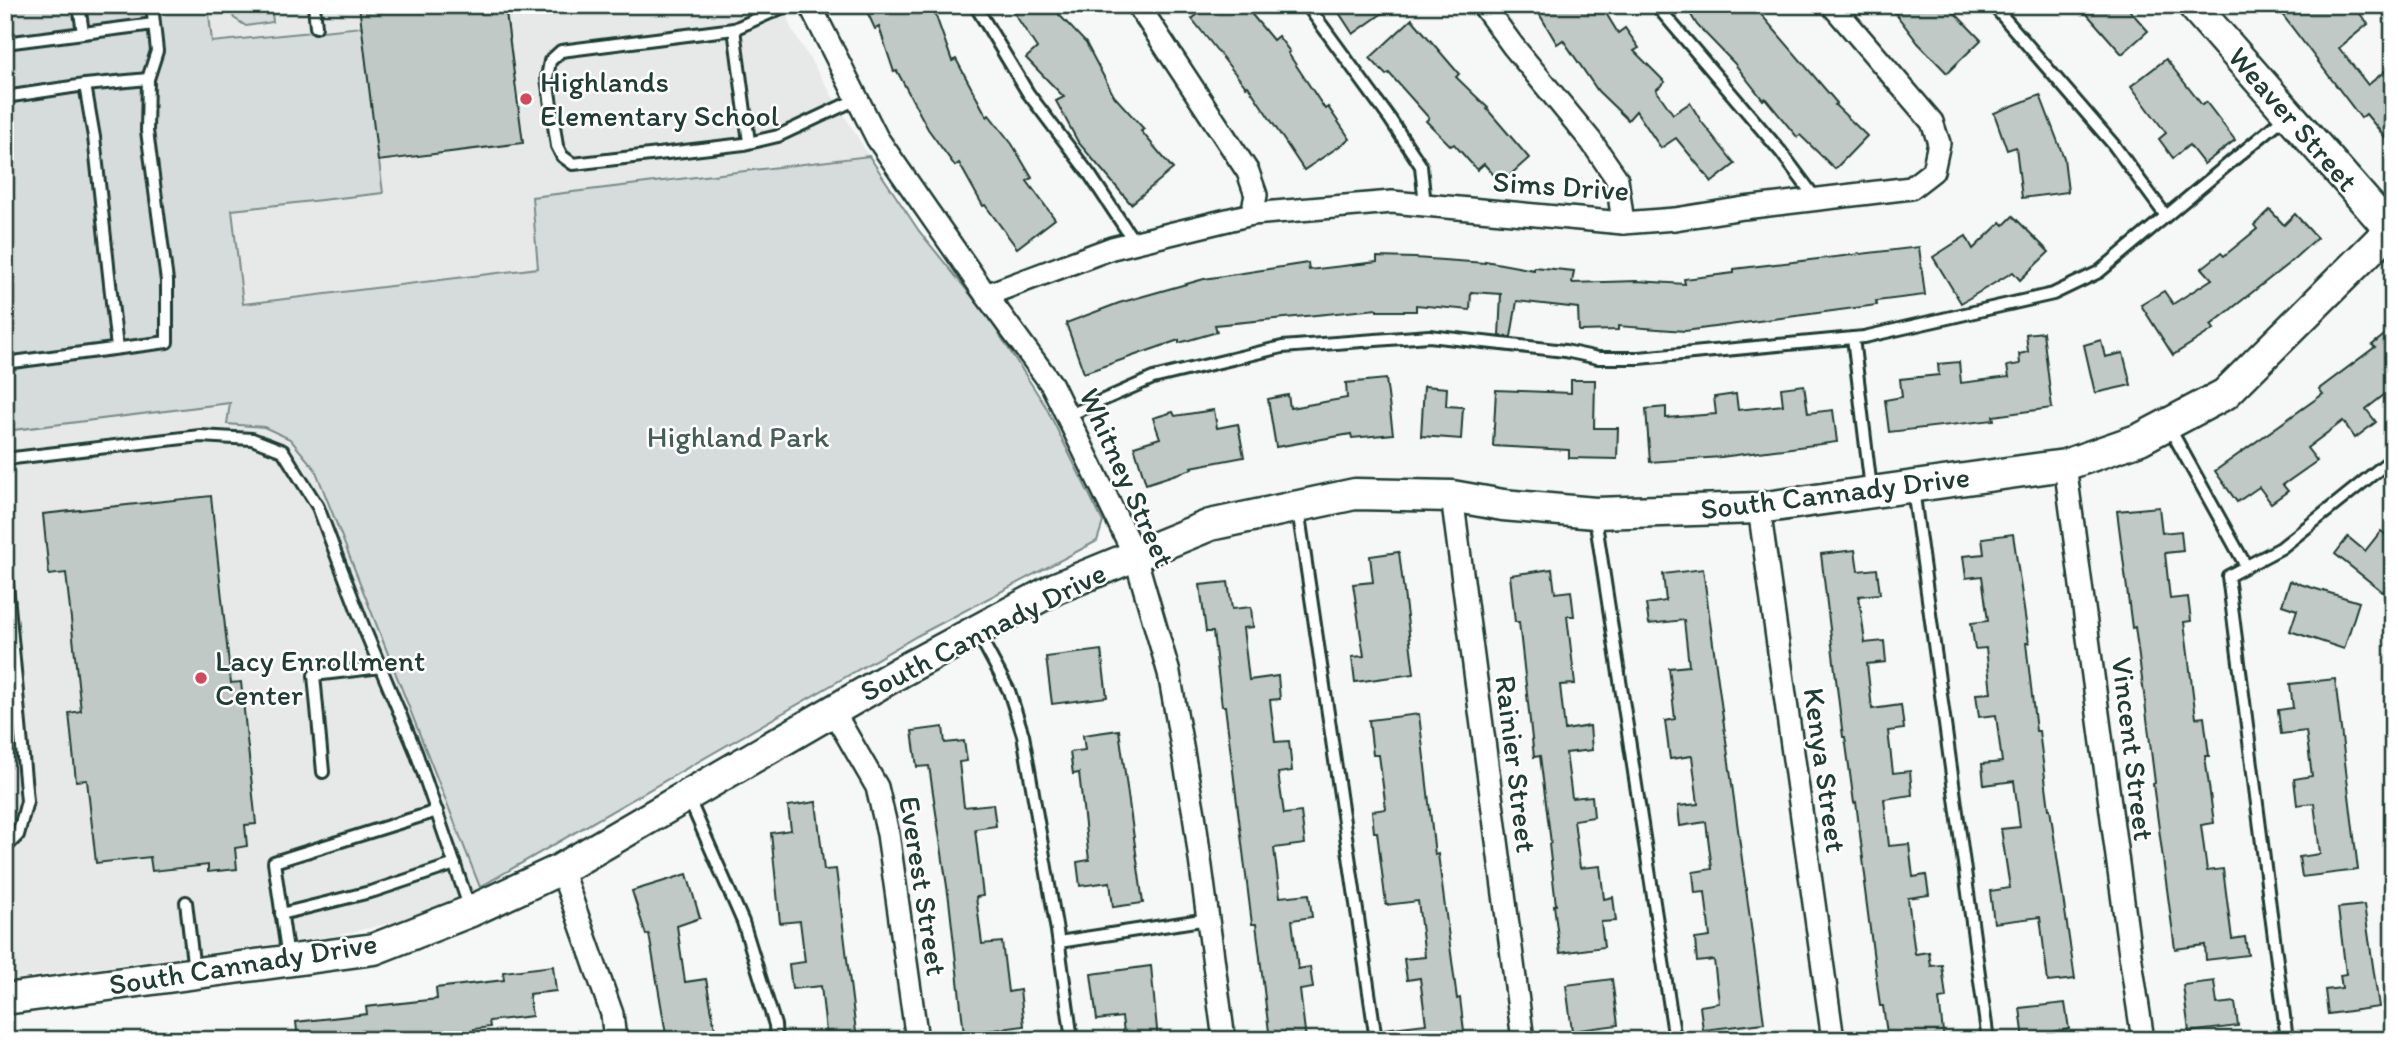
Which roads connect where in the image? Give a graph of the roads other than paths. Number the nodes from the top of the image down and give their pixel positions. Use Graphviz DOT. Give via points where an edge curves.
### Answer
graph roads {
  1 [pos="79,5"];
  2 [pos="152,5"];
  3 [pos="314,5"];
  4 [pos="788,5"];
  5 [pos="810,5"];
  6 [pos="975,5"];
  7 [pos="1138,5"];
  8 [pos="1307,5"];
  9 [pos="1483,5"];
  10 [pos="1656,5"];
  11 [pos="1832,5"];
  12 [pos="1993,5"];
  13 [pos="2193,5"];
  14 [pos="154,24"];
  15 [pos="316,27"];
  16 [pos="734,29"];
  17 [pos="83,33"];
  18 [pos="5,43"];
  19 [pos="148,79"];
  20 [pos="85,85"];
  21 [pos="5,97"];
  22 [pos="857,99"];
  23 [pos="2289,113"];
  24 [pos="749,142"];
  25 [pos="1816,199"];
  26 [pos="1425,205"];
  27 [pos="1252,214"];
  28 [pos="2166,216"];
  29 [pos="1623,223"];
  30 [pos="2392,230"];
  31 [pos="1135,243"];
  32 [pos="986,295"];
  33 [pos="1853,338"];
  34 [pos="117,348"];
  35 [pos="5,363"];
  36 [pos="1067,416"];
  37 [pos="2168,425"];
  38 [pos="2393,458"];
  39 [pos="5,459"];
  40 [pos="2065,465"];
  41 [pos="1912,486"];
  42 [pos="1871,492"];
  43 [pos="1452,496"];
  44 [pos="1298,506"];
  45 [pos="1759,508"];
  46 [pos="1595,513"];
  47 [pos="1135,556"];
  48 [pos="5,562"];
  49 [pos="2246,566"];
  50 [pos="977,630"];
  51 [pos="381,667"];
  52 [pos="833,711"];
  53 [pos="323,772"];
  54 [pos="687,795"];
  55 [pos="437,811"];
  56 [pos="5,848"];
  57 [pos="455,864"];
  58 [pos="561,869"];
  59 [pos="186,902"];
  60 [pos="471,911"];
  61 [pos="281,914"];
  62 [pos="1208,919"];
  63 [pos="1059,942"];
  64 [pos="288,961"];
  65 [pos="194,973"];
  66 [pos="5,999"];
  67 [pos="615,1040"];
  68 [pos="776,1040"];
  69 [pos="917,1040"];
  70 [pos="1072,1040"];
  71 [pos="1224,1040"];
  72 [pos="1376,1040"];
  73 [pos="1523,1040"];
  74 [pos="1675,1040"];
  75 [pos="1833,1040"];
  76 [pos="1988,1040"];
  77 [pos="2144,1040"];
  78 [pos="2287,1040"];
  1 -- 17 [label="lane"];
  2 -- 14 [label="lane"];
  3 -- 15 [label="lane"];
  4 -- 16 [label="lane"];
  5 -- 22 [label="street, Whitney Street"];
  6 -- 31 [label="lane" via="1028,93"];
  7 -- 27 [label="street" via="1248,172 1256,195"];
  8 -- 26 [label="lane" via="1421,166"];
  9 -- 29 [label="street" via="1617,179"];
  10 -- 25 [label="lane"];
  11 -- 25 [label="street, Sims Drive" via="1932,122 1939,143 1933,171 1911,188"];
  12 -- 28 [label="lane" via="2113,144"];
  13 -- 23 [label="street, Weaver Street"];
  14 -- 17 [label="lane"];
  14 -- 19 [label="lane" via="157,51"];
  16 -- 24 [label="lane"];
  16 -- 24 [label="lane" via="561,51 550,61 547,78 557,146 573,164"];
  17 -- 18 [label="lane"];
  19 -- 20 [label="lane"];
  19 -- 34 [label="lane" via="147,131 167,281 167,342"];
  20 -- 21 [label="lane"];
  20 -- 34 [label="lane"];
  22 -- 24 [label="lane" via="778,136"];
  22 -- 32 [label="street, Whitney Street" via="877,138"];
  23 -- 28 [label="lane"];
  23 -- 30 [label="street, Weaver Street"];
  25 -- 29 [label="street, Sims Drive"];
  26 -- 27 [label="street, Sims Drive" via="1392,202"];
  26 -- 29 [label="street, Sims Drive"];
  27 -- 31 [label="street, Sims Drive"];
  28 -- 33 [label="lane" via="2099,272 2053,294"];
  30 -- 37 [label="street, South Cannady Drive" via="2225,394"];
  31 -- 32 [label="street, Sims Drive"];
  32 -- 36 [label="street, Whitney Street" via="1052,386"];
  33 -- 36 [label="lane" via="1639,358 1598,358 1429,336 1282,347 1153,378"];
  33 -- 42 [label="lane"];
  34 -- 35 [label="lane"];
  36 -- 47 [label="street, Whitney Street"];
  37 -- 40 [label="street, South Cannady Drive"];
  37 -- 49 [label="lane"];
  38 -- 49 [label="lane" via="2281,548"];
  39 -- 51 [label="lane" via="200,436 252,439 283,451 318,507"];
  40 -- 41 [label="street, South Cannady Drive"];
  40 -- 77 [label="street, Vincent Street"];
  41 -- 42 [label="street, South Cannady Drive"];
  41 -- 76 [label="lane"];
  42 -- 45 [label="street, South Cannady Drive"];
  43 -- 44 [label="street, South Cannady Drive" via="1355,494"];
  43 -- 46 [label="street, South Cannady Drive"];
  43 -- 73 [label="street, Rainier Street"];
  44 -- 47 [label="street, South Cannady Drive" via="1210,525"];
  44 -- 72 [label="lane"];
  45 -- 46 [label="street, South Cannady Drive"];
  45 -- 75 [label="street, Kenya Street"];
  46 -- 74 [label="lane"];
  47 -- 50 [label="street, South Cannady Drive" via="1056,588"];
  47 -- 62 [label="street, Whitney Street" via="1169,673"];
  48 -- 56 [label="lane" via="27,801 18,835"];
  49 -- 78 [label="lane" via="2228,576"];
  50 -- 52 [label="street, South Cannady Drive"];
  50 -- 63 [label="lane" via="1009,691 1023,735"];
  51 -- 53 [label="lane" via="314,675"];
  51 -- 55 [label="lane"];
  52 -- 54 [label="street, South Cannady Drive"];
  52 -- 69 [label="street, Everest Street" via="877,786"];
  54 -- 58 [label="street, South Cannady Drive"];
  54 -- 68 [label="lane" via="743,922"];
  55 -- 57 [label="lane"];
  55 -- 61 [label="lane" via="274,862"];
  57 -- 60 [label="lane"];
  57 -- 61 [label="lane" via="374,891"];
  58 -- 60 [label="street, South Cannady Drive"];
  58 -- 67 [label="street" via="612,1014"];
  59 -- 65 [label="lane"];
  60 -- 64 [label="street, South Cannady Drive" via="374,949"];
  61 -- 64 [label="lane"];
  62 -- 63 [label="lane"];
  62 -- 71 [label="street, Whitney Street"];
  63 -- 70 [label="lane"];
  64 -- 65 [label="street, South Cannady Drive"];
  65 -- 66 [label="street, South Cannady Drive"];
}
